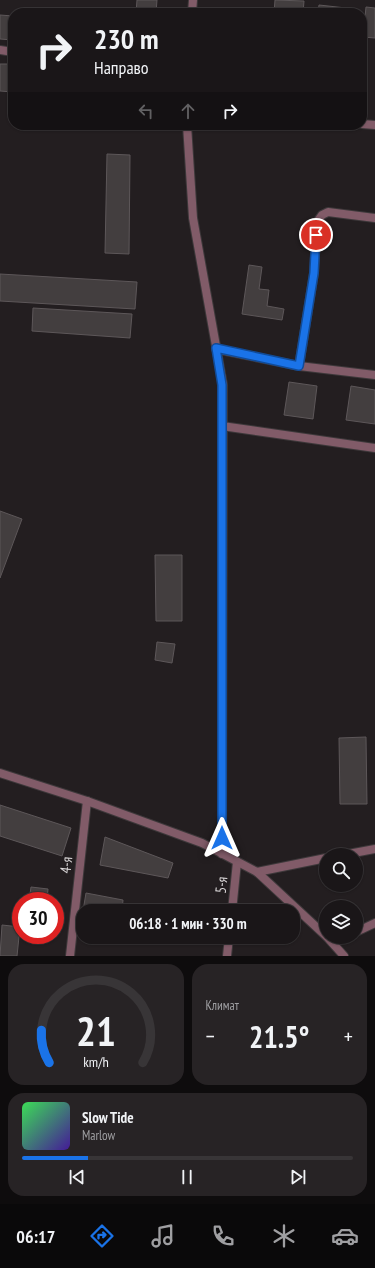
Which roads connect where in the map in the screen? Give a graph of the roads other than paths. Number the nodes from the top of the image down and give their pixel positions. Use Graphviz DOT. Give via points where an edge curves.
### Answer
graph roads {
  1 [pos="187,130"];
  2 [pos="375,218"];
  3 [pos="216,348"];
  4 [pos="299,366"];
  5 [pos="375,375"];
  6 [pos="222,426"];
  7 [pos="375,448"];
  8 [pos="0,772"];
  9 [pos="87,801"];
  10 [pos="375,849"];
  11 [pos="363,851"];
  12 [pos="222,854"];
  13 [pos="319,859"];
  14 [pos="238,862"];
  15 [pos="257,872"];
  16 [pos="233,904"];
  17 [pos="375,923"];
  18 [pos="363,929"];
  19 [pos="319,930"];
  20 [pos="228,944"];
  21 [pos="333,944"];
  22 [pos="70,956"];
  23 [pos="226,956"];
  24 [pos="344,956"];
  1 -- 3 [label="street" via="193,218"];
  2 -- 4 [label="street" via="328,212 317,222 314,273"];
  3 -- 4 [label="street"];
  3 -- 6 [label="street" via="222,385"];
  4 -- 5 [label="street"];
  6 -- 7 [label="street"];
  6 -- 12 [label="street"];
  8 -- 9 [label="street"];
  9 -- 12 [label="street" via="202,843"];
  9 -- 22 [label="street, 4-я"];
  10 -- 11 [label="street"];
  12 -- 14 [label="street"];
  13 -- 15 [label="street"];
  14 -- 15 [label="street"];
  14 -- 16 [label="street, 5-я"];
  15 -- 19 [label="street"];
  17 -- 18 [label="street"];
  20 -- 23 [label="street"];
  21 -- 24 [label="street"];
}
